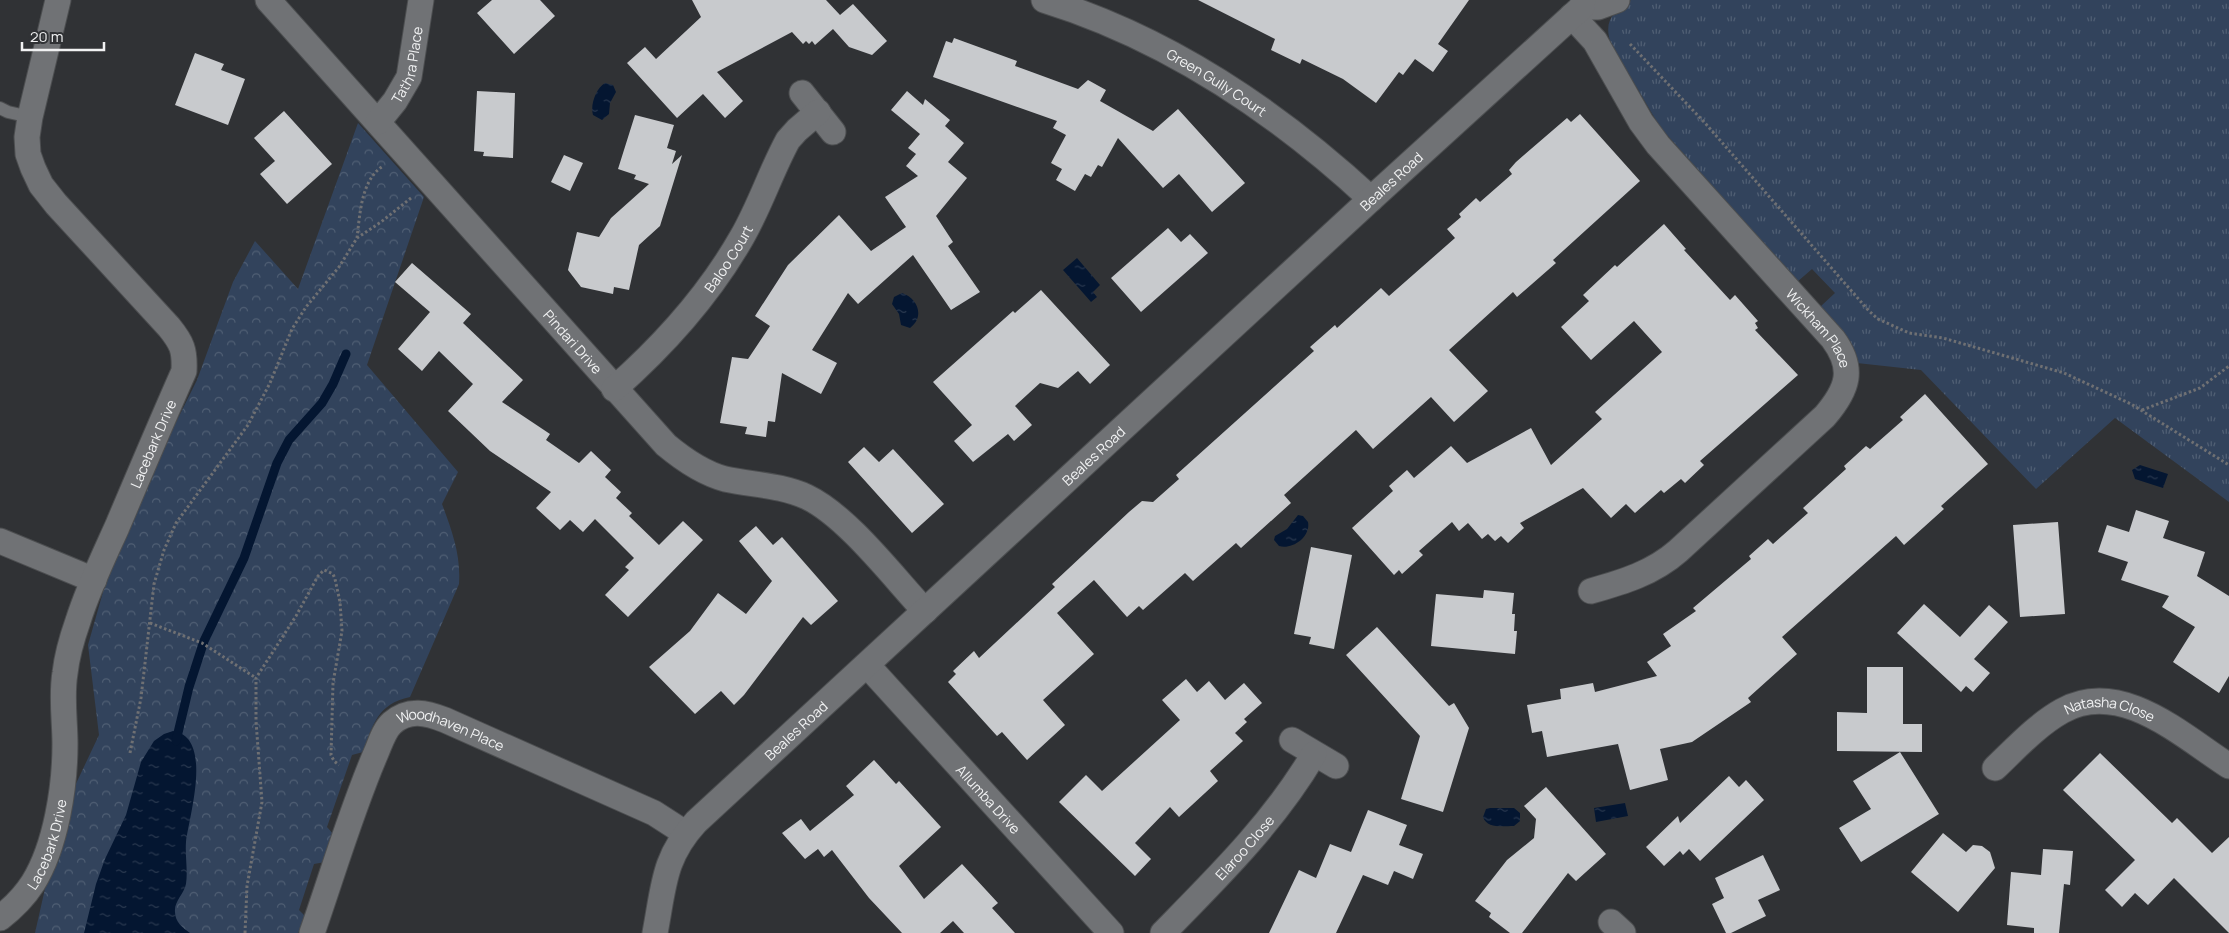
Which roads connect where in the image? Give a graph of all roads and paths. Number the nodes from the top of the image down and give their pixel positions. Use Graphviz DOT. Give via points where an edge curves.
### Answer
graph roads {
  1 [pos="58,0"];
  2 [pos="268,0"];
  3 [pos="421,0"];
  4 [pos="1044,0"];
  5 [pos="1617,0"];
  6 [pos="1579,8"];
  7 [pos="1627,41"];
  8 [pos="802,93"];
  9 [pos="0,108"];
  10 [pos="818,112"];
  11 [pos="30,117"];
  12 [pos="378,122"];
  13 [pos="833,132"];
  14 [pos="405,152"];
  15 [pos="430,181"];
  16 [pos="1371,199"];
  17 [pos="357,238"];
  18 [pos="2229,366"];
  19 [pos="614,389"];
  20 [pos="2141,410"];
  21 [pos="2229,464"];
  22 [pos="0,541"];
  23 [pos="94,580"];
  24 [pos="1591,591"];
  25 [pos="925,611"];
  26 [pos="150,623"];
  27 [pos="867,665"];
  28 [pos="256,678"];
  29 [pos="1292,740"];
  30 [pos="130,753"];
  31 [pos="1314,754"];
  32 [pos="339,765"];
  33 [pos="1336,766"];
  34 [pos="2229,766"];
  35 [pos="1995,768"];
  36 [pos="686,834"];
  37 [pos="0,918"];
  38 [pos="245,933"];
  39 [pos="312,933"];
  40 [pos="655,933"];
  41 [pos="1111,933"];
  42 [pos="1163,933"];
  1 -- 11 [label="street, Lacebark Drive"];
  2 -- 12 [label="street, Pindari Drive"];
  3 -- 12 [label="street, Tathra Place" via="409,77"];
  4 -- 16 [label="street, Green Gully Court" via="1127,33 1201,71 1304,140"];
  5 -- 6 [label="street" via="1598,7"];
  6 -- 16 [label="street, Beales Road"];
  6 -- 24 [label="street, Wickham Place" via="1641,122 1658,145 1833,339 1844,357 1846,368 1846,382 1841,395 1825,416 1678,551 1640,575"];
  7 -- 20 [label="path" via="1705,123 1878,319 1909,333 1943,338 2046,367 2115,395"];
  8 -- 10 [label="street"];
  9 -- 11 [label="lane"];
  10 -- 13 [label="street"];
  10 -- 19 [label="street, Baloo Court" via="788,140 743,236 714,281 678,326"];
  11 -- 23 [label="street, Lacebark Drive" via="28,154 42,185 169,326 185,354 184,371"];
  12 -- 14 [label="street, Pindari Drive"];
  14 -- 15 [label="street, Pindari Drive"];
  14 -- 17 [label="path" via="370,178"];
  15 -- 17 [label="path"];
  15 -- 19 [label="street, Pindari Drive"];
  16 -- 25 [label="street, Beales Road"];
  17 -- 26 [label="path" via="339,267 296,321 270,383 242,435 176,523 158,568"];
  18 -- 20 [label="path" via="2200,388"];
  19 -- 25 [label="street, Pindari Drive" via="684,460 723,478 789,490 826,508"];
  20 -- 21 [label="path"];
  22 -- 23 [label="street"];
  23 -- 37 [label="street, Lacebark Drive" via="78,621 65,673 63,781 56,821 34,882 17,905"];
  25 -- 27 [label="street, Beales Road"];
  26 -- 28 [label="path" via="202,643"];
  26 -- 30 [label="path"];
  27 -- 36 [label="street, Beales Road"];
  27 -- 41 [label="street, Allumba Drive"];
  28 -- 32 [label="path" via="318,576 324,570 330,572 335,579 342,615 333,683 331,755"];
  28 -- 38 [label="path" via="262,802 247,886"];
  29 -- 31 [label="street"];
  31 -- 33 [label="street"];
  31 -- 42 [label="street, Elaroo Close" via="1269,821"];
  34 -- 35 [label="street, Natasha Close" via="2144,712 2127,704 2095,700 2078,704 2044,724"];
  36 -- 39 [label="street, Woodhaven Place" via="654,813 454,724 425,713 413,713 390,724 382,740"];
  36 -- 40 [label="street, Beales Road" via="669,861"];
}
